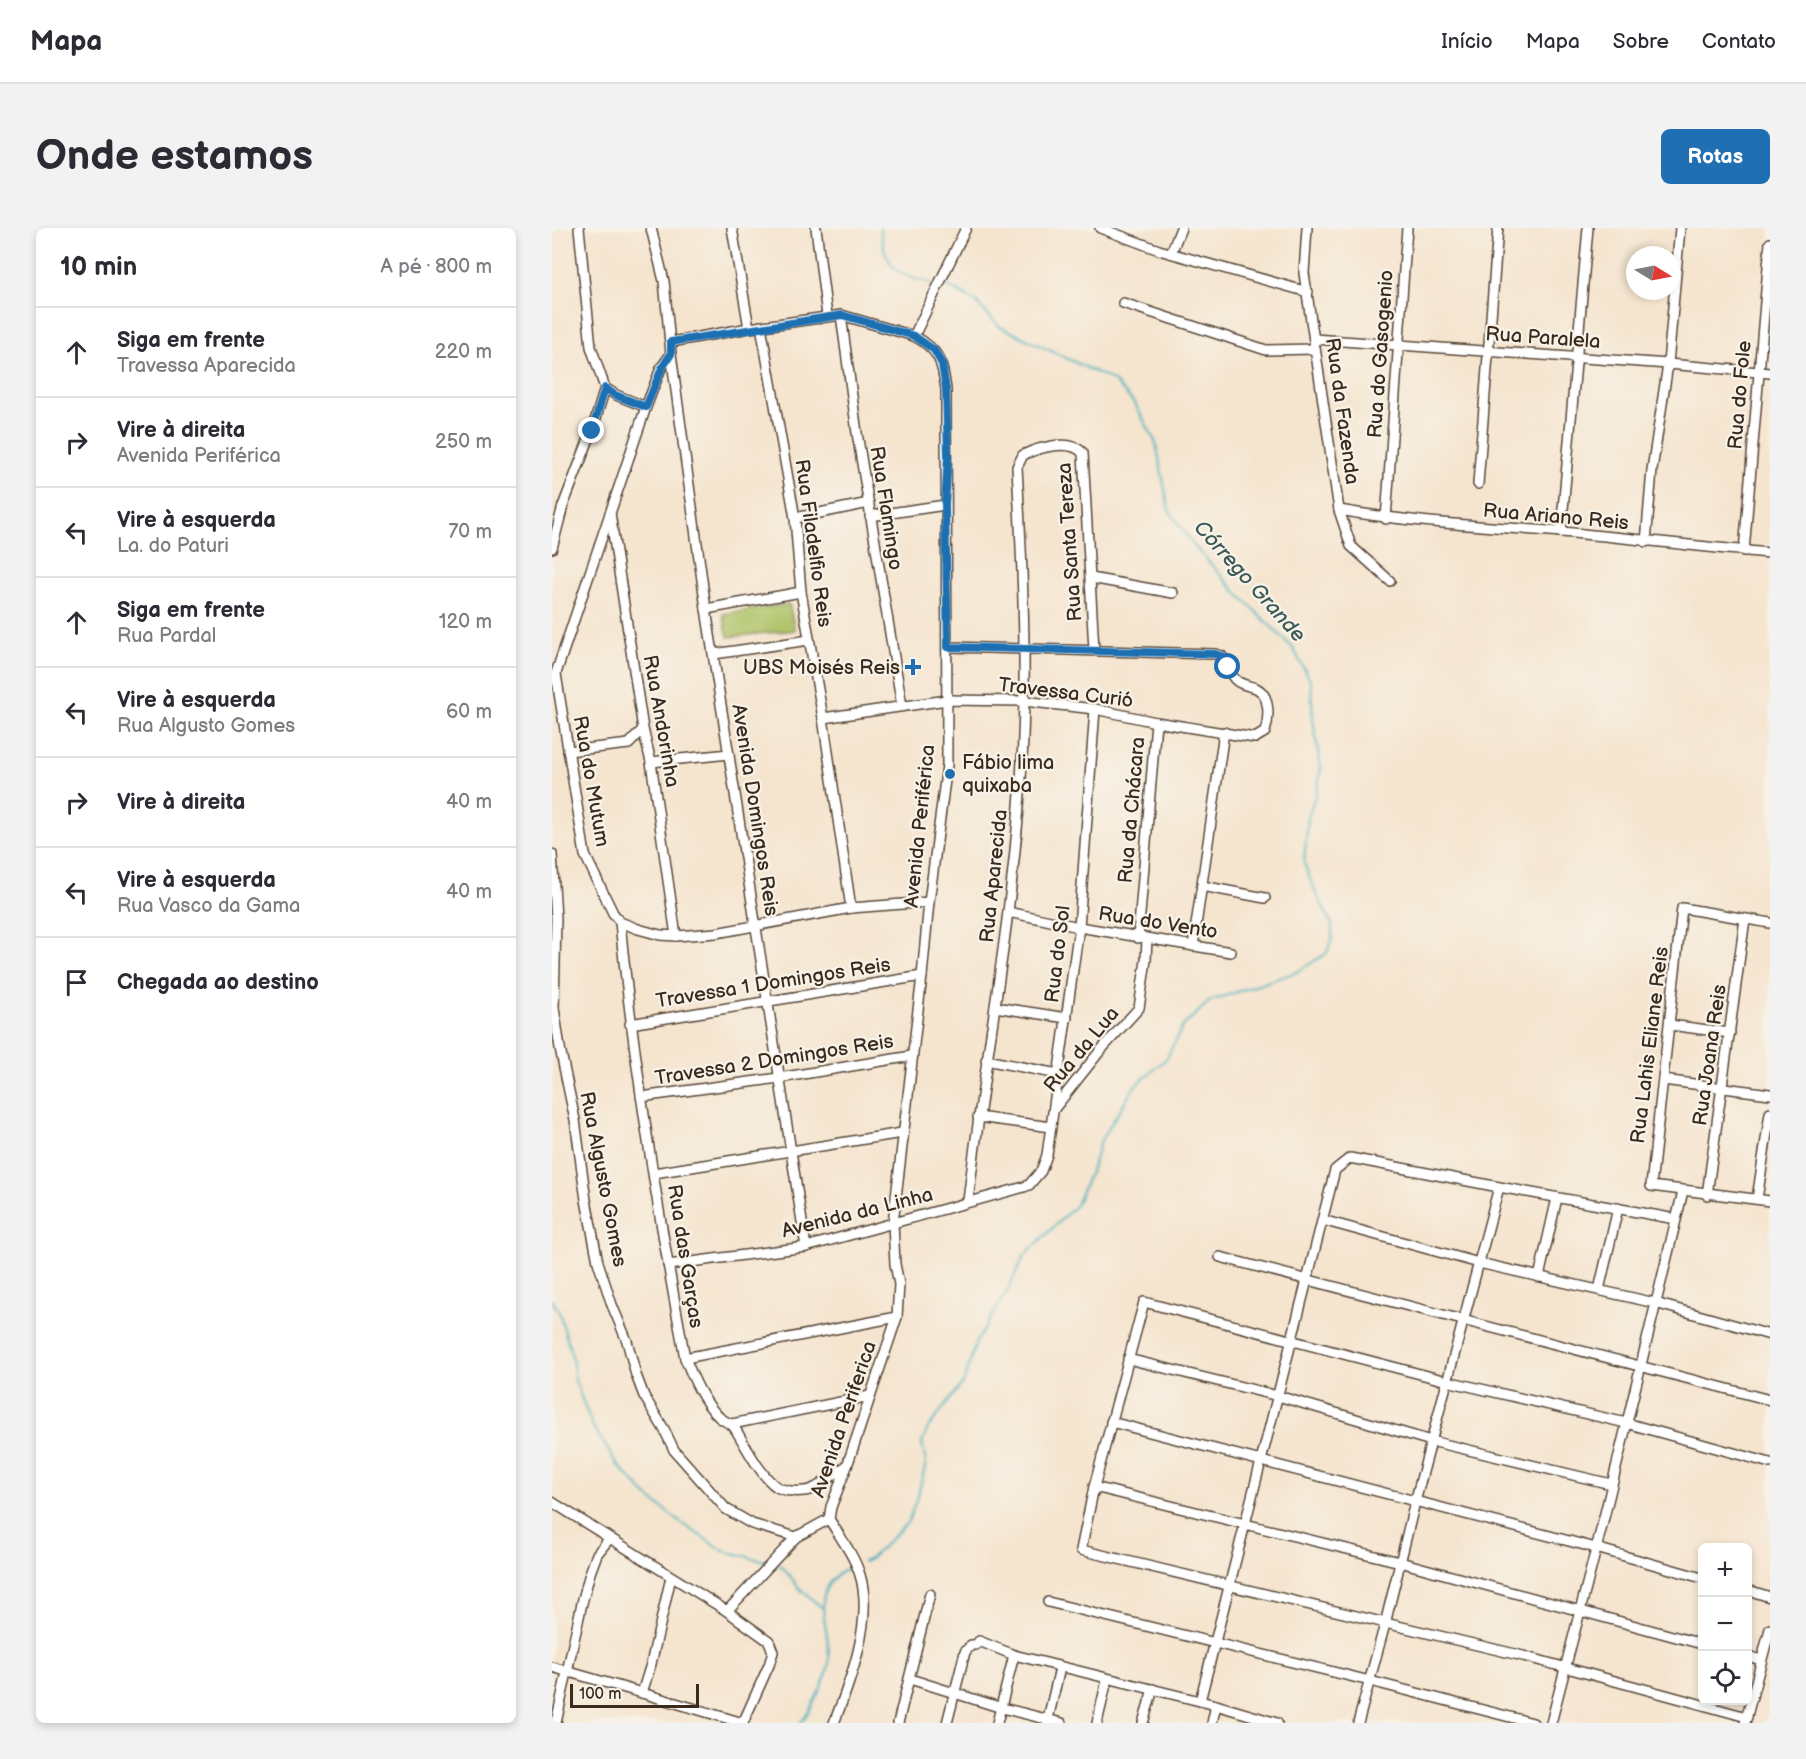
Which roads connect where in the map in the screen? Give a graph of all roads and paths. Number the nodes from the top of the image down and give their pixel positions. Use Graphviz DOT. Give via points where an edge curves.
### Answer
graph roads {
  1 [pos="579,228"];
  2 [pos="651,228"];
  3 [pos="732,228"];
  4 [pos="816,228"];
  5 [pos="966,228"];
  6 [pos="1101,228"];
  7 [pos="1181,228"];
  8 [pos="1307,228"];
  9 [pos="1407,228"];
  10 [pos="1498,228"];
  11 [pos="1588,228"];
  12 [pos="1680,228"];
  13 [pos="1770,243"];
  14 [pos="1171,253"];
  15 [pos="1308,292"];
  16 [pos="1123,303"];
  17 [pos="842,315"];
  18 [pos="826,316"];
  19 [pos="761,326"];
  20 [pos="748,328"];
  21 [pos="914,336"];
  22 [pos="671,342"];
  23 [pos="1314,344"];
  24 [pos="1398,346"];
  25 [pos="1487,351"];
  26 [pos="671,354"];
  27 [pos="1578,357"];
  28 [pos="1668,364"];
  29 [pos="1765,373"];
  30 [pos="605,388"];
  31 [pos="646,407"];
  32 [pos="1018,482"];
  33 [pos="1478,484"];
  34 [pos="869,503"];
  35 [pos="945,505"];
  36 [pos="1339,510"];
  37 [pos="610,513"];
  38 [pos="870,516"];
  39 [pos="795,518"];
  40 [pos="1386,519"];
  41 [pos="1561,532"];
  42 [pos="1646,542"];
  43 [pos="552,548"];
  44 [pos="1744,551"];
  45 [pos="1770,553"];
  46 [pos="1091,578"];
  47 [pos="1389,581"];
  48 [pos="801,592"];
  49 [pos="1173,593"];
  50 [pos="706,609"];
  51 [pos="809,640"];
  52 [pos="948,647"];
  53 [pos="1025,648"];
  54 [pos="1094,650"];
  55 [pos="714,654"];
  56 [pos="554,673"];
  57 [pos="552,685"];
  58 [pos="947,700"];
  59 [pos="1023,700"];
  60 [pos="902,706"];
  61 [pos="1095,709"];
  62 [pos="823,718"];
  63 [pos="1156,722"];
  64 [pos="643,729"];
  65 [pos="1229,733"];
  66 [pos="568,751"];
  67 [pos="729,754"];
  68 [pos="651,762"];
  69 [pos="552,854"];
  70 [pos="1202,886"];
  71 [pos="1265,898"];
  72 [pos="929,902"];
  73 [pos="851,908"];
  74 [pos="1008,912"];
  75 [pos="1744,919"];
  76 [pos="620,922"];
  77 [pos="1770,923"];
  78 [pos="755,925"];
  79 [pos="1079,927"];
  80 [pos="676,936"];
  81 [pos="1143,938"];
  82 [pos="1193,946"];
  83 [pos="1231,952"];
  84 [pos="922,976"];
  85 [pos="767,1000"];
  86 [pos="995,1006"];
  87 [pos="1067,1018"];
  88 [pos="630,1024"];
  89 [pos="1670,1025"];
  90 [pos="1730,1033"];
  91 [pos="912,1056"];
  92 [pos="986,1060"];
  93 [pos="1058,1074"];
  94 [pos="779,1078"];
  95 [pos="1663,1080"];
  96 [pos="1723,1088"];
  97 [pos="1770,1094"];
  98 [pos="641,1097"];
  99 [pos="1053,1110"];
  100 [pos="1770,1113"];
  101 [pos="978,1117"];
  102 [pos="1051,1127"];
  103 [pos="902,1133"];
  104 [pos="791,1151"];
  105 [pos="654,1173"];
  106 [pos="1499,1187"];
  107 [pos="1018,1189"];
  108 [pos="1683,1191"];
  109 [pos="1707,1195"];
  110 [pos="1557,1197"];
  111 [pos="1757,1199"];
  112 [pos="968,1201"];
  113 [pos="1770,1201"];
  114 [pos="1618,1208"];
  115 [pos="1676,1218"];
  116 [pos="1322,1220"];
  117 [pos="893,1223"];
  118 [pos="806,1247"];
  119 [pos="1220,1257"];
  120 [pos="1479,1263"];
  121 [pos="668,1265"];
  122 [pos="1539,1277"];
  123 [pos="1306,1281"];
  124 [pos="1599,1290"];
  125 [pos="1656,1303"];
  126 [pos="897,1317"];
  127 [pos="1463,1322"];
  128 [pos="1770,1335"];
  129 [pos="1293,1339"];
  130 [pos="685,1358"];
  131 [pos="1128,1359"];
  132 [pos="1640,1366"];
  133 [pos="1447,1381"];
  134 [pos="870,1396"];
  135 [pos="1278,1396"];
  136 [pos="1770,1400"];
  137 [pos="1111,1422"];
  138 [pos="1626,1423"];
  139 [pos="732,1424"];
  140 [pos="1431,1441"];
  141 [pos="1261,1462"];
  142 [pos="1770,1463"];
  143 [pos="847,1466"];
  144 [pos="1611,1484"];
  145 [pos="1094,1487"];
  146 [pos="552,1502"];
  147 [pos="1415,1502"];
  148 [pos="829,1518"];
  149 [pos="1245,1525"];
  150 [pos="796,1537"];
  151 [pos="609,1539"];
  152 [pos="1596,1548"];
  153 [pos="1400,1562"];
  154 [pos="670,1577"];
  155 [pos="1698,1577"];
  156 [pos="1230,1586"];
  157 [pos="1752,1591"];
  158 [pos="930,1594"];
  159 [pos="1770,1597"];
  160 [pos="1048,1602"];
  161 [pos="727,1611"];
  162 [pos="1579,1612"];
  163 [pos="1385,1624"];
  164 [pos="1770,1629"];
  165 [pos="1214,1642"];
  166 [pos="1698,1643"];
  167 [pos="1014,1655"];
  168 [pos="1752,1657"];
  169 [pos="1761,1660"];
  170 [pos="552,1667"];
  171 [pos="1060,1668"];
  172 [pos="1566,1668"];
  173 [pos="567,1670"];
  174 [pos="910,1679"];
  175 [pos="1107,1680"];
  176 [pos="1370,1681"];
  177 [pos="1153,1689"];
  178 [pos="642,1693"];
  179 [pos="954,1694"];
  180 [pos="1200,1701"];
  181 [pos="1216,1705"];
  182 [pos="1002,1708"];
  183 [pos="1746,1720"];
  184 [pos="1047,1721"];
  185 [pos="1260,1721"];
  186 [pos="556,1723"];
  187 [pos="743,1723"];
  188 [pos="834,1723"];
  189 [pos="898,1723"];
  190 [pos="947,1723"];
  191 [pos="998,1723"];
  192 [pos="1062,1723"];
  193 [pos="1097,1723"];
  194 [pos="1143,1723"];
  195 [pos="1212,1723"];
  196 [pos="1277,1723"];
  197 [pos="1358,1723"];
  198 [pos="1533,1723"];
  199 [pos="1551,1723"];
  1 -- 30 [label="street" via="591,347"];
  2 -- 22 [label="street, Avenida Domingos Reis" via="664,281"];
  3 -- 20 [label="street"];
  4 -- 18 [label="street"];
  5 -- 21 [label="street"];
  6 -- 14 [label="street"];
  7 -- 14 [label="street"];
  8 -- 15 [label="street, Rua da Fazenda" via="1304,273"];
  9 -- 24 [label="street, Rua do Gasogenio"];
  10 -- 25 [label="street"];
  11 -- 27 [label="street"];
  12 -- 28 [label="street"];
  13 -- 29 [label="street, Rua do Fole"];
  14 -- 15 [label="street"];
  15 -- 23 [label="street, Rua da Fazenda"];
  16 -- 23 [label="street, Rua Paralela" via="1266,350"];
  17 -- 18 [label="street"];
  17 -- 21 [label="street"];
  17 -- 34 [label="street, Rua Flamingo"];
  18 -- 19 [label="street"];
  19 -- 20 [label="street"];
  19 -- 39 [label="street, Rua Filadelfio Reis"];
  20 -- 22 [label="street"];
  21 -- 35 [label="street, Avenida Periférica" via="934,350 942,364 947,434"];
  22 -- 26 [label="street, Avenida Domingos Reis"];
  23 -- 24 [label="street, Rua Paralela"];
  23 -- 36 [label="street, Rua da Fazenda"];
  24 -- 25 [label="street, Rua Paralela"];
  24 -- 40 [label="street, Rua do Gasogenio"];
  25 -- 27 [label="street, Rua Paralela"];
  25 -- 33 [label="street"];
  26 -- 31 [label="street"];
  26 -- 50 [label="street, Avenida Domingos Reis"];
  27 -- 28 [label="street, Rua Paralela"];
  27 -- 41 [label="street"];
  28 -- 29 [label="street, Rua Paralela"];
  28 -- 42 [label="street"];
  29 -- 44 [label="street, Rua do Fole"];
  30 -- 31 [label="street"];
  30 -- 43 [label="street"];
  31 -- 37 [label="street"];
  32 -- 46 [label="street, Rua Santa Tereza" via="1017,467 1023,455 1037,449 1070,446 1083,453"];
  32 -- 53 [label="street, Rua Aparecida"];
  34 -- 38 [label="street, Rua Flamingo"];
  34 -- 39 [label="street"];
  35 -- 38 [label="street"];
  35 -- 52 [label="street, Avenida Periférica"];
  36 -- 40 [label="street, Rua Ariano Reis"];
  36 -- 47 [label="street, Rua da Fazenda" via="1350,546"];
  37 -- 56 [label="street"];
  37 -- 64 [label="street, Rua Andorinha"];
  38 -- 60 [label="street, Rua Flamingo"];
  39 -- 48 [label="street, Rua Filadelfio Reis"];
  40 -- 41 [label="street, Rua Ariano Reis"];
  41 -- 42 [label="street, Rua Ariano Reis"];
  42 -- 44 [label="street, Rua Ariano Reis"];
  44 -- 45 [label="street, Rua Ariano Reis"];
  46 -- 49 [label="street"];
  46 -- 54 [label="street, Rua Santa Tereza"];
  48 -- 50 [label="street"];
  48 -- 51 [label="street, Rua Filadelfio Reis"];
  50 -- 55 [label="street, Avenida Domingos Reis"];
  51 -- 55 [label="street"];
  51 -- 62 [label="street, Rua Filadelfio Reis"];
  52 -- 53 [label="street"];
  52 -- 58 [label="street, Avenida Periférica"];
  53 -- 54 [label="street"];
  53 -- 59 [label="street, Rua Aparecida"];
  54 -- 65 [label="street, Travessa Curió" via="1222,656 1238,681 1258,689 1267,704 1265,732 1255,738"];
  55 -- 67 [label="street, Avenida Domingos Reis"];
  56 -- 57 [label="street"];
  56 -- 66 [label="street, Rua do Mutum"];
  58 -- 59 [label="street, Travessa Curió"];
  58 -- 60 [label="street, Travessa Curió"];
  58 -- 72 [label="street, Avenida Periférica" via="947,765"];
  59 -- 61 [label="street, Travessa Curió"];
  59 -- 74 [label="street, Rua Aparecida" via="1020,794"];
  60 -- 62 [label="street, Travessa Curió"];
  61 -- 63 [label="street, Travessa Curió"];
  61 -- 79 [label="street, Rua do Sol"];
  62 -- 73 [label="street, Rua Filadelfio Reis"];
  63 -- 65 [label="street, Travessa Curió"];
  63 -- 81 [label="street, Rua da Chácara"];
  64 -- 66 [label="street" via="629,744"];
  64 -- 68 [label="street, Rua Andorinha"];
  65 -- 70 [label="street"];
  66 -- 76 [label="street, Rua do Mutum" via="585,855"];
  67 -- 68 [label="street"];
  67 -- 78 [label="street, Avenida Domingos Reis"];
  68 -- 80 [label="street, Rua Andorinha"];
  69 -- 150 [label="street, Rua Algusto Gomes" via="556,918 554,998 559,1038 598,1262 636,1375 674,1450 726,1509 752,1524"];
  70 -- 71 [label="street"];
  70 -- 82 [label="street"];
  72 -- 73 [label="street"];
  72 -- 84 [label="street, Avenida Periférica"];
  73 -- 78 [label="street"];
  74 -- 79 [label="street, Rua do Vento"];
  74 -- 86 [label="street, Rua Aparecida"];
  75 -- 77 [label="street"];
  75 -- 89 [label="street, Rua Lahis Eliane Reis" via="1682,908"];
  75 -- 90 [label="street, Rua Joana Reis"];
  76 -- 80 [label="street"];
  76 -- 88 [label="street, Rua das Garças"];
  78 -- 80 [label="street"];
  78 -- 85 [label="street, Avenida Domingos Reis"];
  79 -- 81 [label="street, Rua do Vento"];
  79 -- 87 [label="street, Rua do Sol"];
  81 -- 82 [label="street, Rua do Vento"];
  81 -- 99 [label="street, Rua da Lua" via="1146,960 1139,1008"];
  82 -- 83 [label="street, Rua do Vento"];
  84 -- 85 [label="street, Travessa 1 Domingos Reis"];
  84 -- 91 [label="street, Avenida Periférica"];
  85 -- 88 [label="street, Travessa 1 Domingos Reis"];
  85 -- 94 [label="street, Avenida Domingos Reis"];
  86 -- 87 [label="street"];
  86 -- 92 [label="street, Rua Aparecida"];
  87 -- 93 [label="street, Rua do Sol"];
  88 -- 98 [label="street, Rua das Garças"];
  89 -- 90 [label="street"];
  89 -- 95 [label="street, Rua Lahis Eliane Reis"];
  90 -- 96 [label="street, Rua Joana Reis"];
  91 -- 94 [label="street, Travessa 2 Domingos Reis"];
  91 -- 103 [label="street, Avenida Periférica"];
  92 -- 93 [label="street"];
  92 -- 101 [label="street, Rua Aparecida"];
  93 -- 99 [label="street, Rua do Sol"];
  94 -- 98 [label="street, Travessa 2 Domingos Reis"];
  94 -- 104 [label="street, Avenida Domingos Reis"];
  95 -- 96 [label="street"];
  95 -- 108 [label="street, Rua Lahis Eliane Reis" via="1651,1186"];
  96 -- 97 [label="street"];
  96 -- 109 [label="street, Rua Joana Reis"];
  98 -- 105 [label="street, Rua das Garças"];
  99 -- 102 [label="street, Rua do Sol"];
  100 -- 111 [label="street"];
  101 -- 102 [label="street"];
  101 -- 112 [label="street, Rua Aparecida"];
  102 -- 107 [label="street, Rua do Sol" via="1041,1171 1029,1185"];
  103 -- 104 [label="street"];
  103 -- 117 [label="street, Avenida Periférica"];
  104 -- 105 [label="street"];
  104 -- 118 [label="street, Avenida Domingos Reis"];
  105 -- 121 [label="street, Rua das Garças"];
  106 -- 110 [label="street"];
  106 -- 116 [label="street" via="1350,1158 1335,1170"];
  106 -- 120 [label="street"];
  107 -- 112 [label="street, Avenida da Linha"];
  108 -- 109 [label="street"];
  108 -- 115 [label="street"];
  109 -- 111 [label="street"];
  110 -- 114 [label="street"];
  110 -- 122 [label="street"];
  111 -- 113 [label="street"];
  112 -- 117 [label="street, Avenida da Linha"];
  114 -- 115 [label="street"];
  114 -- 124 [label="street"];
  115 -- 125 [label="street"];
  116 -- 120 [label="street"];
  116 -- 123 [label="street"];
  117 -- 118 [label="street, Avenida da Linha"];
  117 -- 126 [label="street, Avenida Periferica" via="899,1284"];
  118 -- 121 [label="street, Avenida da Linha"];
  119 -- 123 [label="street"];
  120 -- 122 [label="street"];
  120 -- 127 [label="street"];
  121 -- 130 [label="street, Rua das Garças"];
  122 -- 124 [label="street"];
  123 -- 127 [label="street"];
  123 -- 129 [label="street"];
  124 -- 125 [label="street"];
  125 -- 128 [label="street"];
  125 -- 132 [label="street"];
  126 -- 130 [label="street"];
  126 -- 134 [label="street, Avenida Periferica"];
  127 -- 132 [label="street"];
  127 -- 133 [label="street"];
  129 -- 131 [label="street" via="1144,1302"];
  129 -- 133 [label="street"];
  129 -- 135 [label="street"];
  130 -- 139 [label="street, Rua das Garças" via="706,1400 720,1419"];
  131 -- 135 [label="street"];
  131 -- 137 [label="street"];
  132 -- 136 [label="street"];
  132 -- 138 [label="street"];
  133 -- 138 [label="street"];
  133 -- 140 [label="street"];
  134 -- 139 [label="street"];
  134 -- 143 [label="street, Avenida Periferica"];
  135 -- 140 [label="street"];
  135 -- 141 [label="street"];
  137 -- 141 [label="street"];
  137 -- 145 [label="street"];
  138 -- 142 [label="street"];
  138 -- 144 [label="street"];
  139 -- 143 [label="street, Rua das Garças" via="767,1478 778,1487 808,1491"];
  140 -- 144 [label="street"];
  140 -- 147 [label="street"];
  141 -- 147 [label="street"];
  141 -- 149 [label="street"];
  143 -- 148 [label="street, Avenida Periferica"];
  144 -- 152 [label="street"];
  145 -- 149 [label="street"];
  145 -- 156 [label="street" via="1081,1550"];
  146 -- 151 [label="street"];
  147 -- 152 [label="street"];
  147 -- 153 [label="street"];
  148 -- 150 [label="street"];
  148 -- 188 [label="street, Avenida Periferica" via="855,1561 863,1598 856,1662"];
  149 -- 153 [label="street"];
  149 -- 156 [label="street"];
  150 -- 161 [label="street"];
  151 -- 154 [label="street"];
  151 -- 173 [label="street" via="597,1554 590,1573"];
  152 -- 155 [label="street"];
  152 -- 162 [label="street"];
  153 -- 162 [label="street"];
  153 -- 163 [label="street"];
  154 -- 161 [label="street"];
  154 -- 178 [label="street"];
  156 -- 163 [label="street"];
  156 -- 165 [label="street"];
  157 -- 159 [label="street"];
  158 -- 174 [label="street"];
  160 -- 165 [label="street"];
  161 -- 187 [label="street" via="769,1641 772,1652"];
  162 -- 166 [label="street"];
  162 -- 172 [label="street"];
  163 -- 172 [label="street"];
  163 -- 176 [label="street"];
  164 -- 169 [label="street"];
  165 -- 176 [label="street"];
  165 -- 180 [label="street"];
  167 -- 171 [label="street"];
  167 -- 179 [label="street" via="979,1641 971,1645 965,1652"];
  167 -- 182 [label="street"];
  168 -- 169 [label="street"];
  169 -- 183 [label="street"];
  170 -- 173 [label="street"];
  171 -- 175 [label="street"];
  171 -- 184 [label="street"];
  172 -- 183 [label="street"];
  172 -- 199 [label="street"];
  173 -- 178 [label="street"];
  173 -- 186 [label="street"];
  174 -- 179 [label="street"];
  174 -- 189 [label="street"];
  175 -- 177 [label="street"];
  175 -- 193 [label="street"];
  176 -- 197 [label="street"];
  176 -- 198 [label="street"];
  177 -- 180 [label="street"];
  177 -- 194 [label="street"];
  178 -- 187 [label="street"];
  179 -- 182 [label="street"];
  179 -- 190 [label="street"];
  180 -- 181 [label="street"];
  181 -- 185 [label="street"];
  181 -- 195 [label="street"];
  182 -- 184 [label="street"];
  182 -- 191 [label="street"];
  184 -- 192 [label="street"];
  185 -- 196 [label="street"];
}
